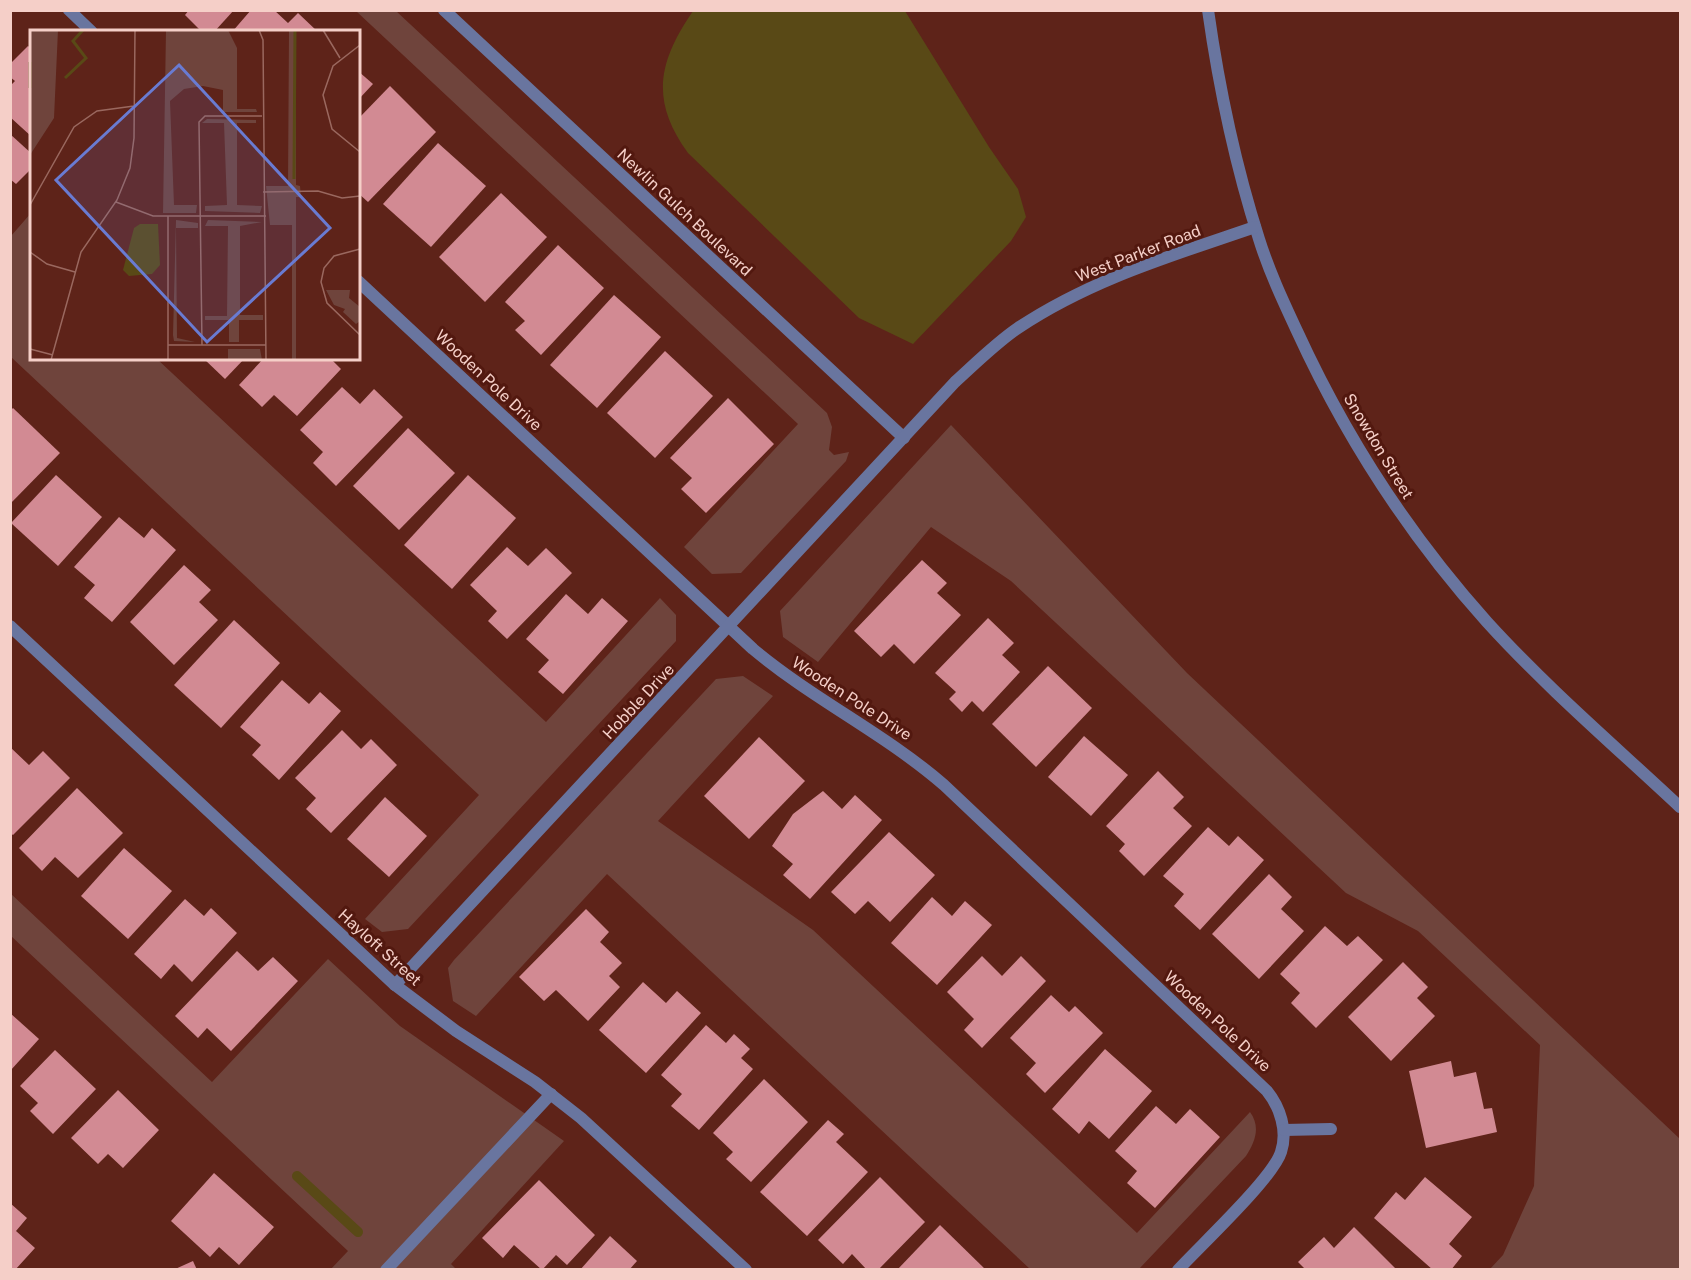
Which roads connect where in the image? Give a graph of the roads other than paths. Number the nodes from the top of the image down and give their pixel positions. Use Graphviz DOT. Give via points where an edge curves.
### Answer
graph roads {
  1 [pos="69,10"];
  2 [pos="444,10"];
  3 [pos="1208,10"];
  4 [pos="90,30"];
  5 [pos="1255,227"];
  6 [pos="360,283"];
  7 [pos="904,438"];
  8 [pos="10,626"];
  9 [pos="729,627"];
  10 [pos="1680,807"];
  11 [pos="395,985"];
  12 [pos="551,1094"];
  13 [pos="1331,1129"];
  14 [pos="1284,1130"];
  15 [pos="386,1269"];
  16 [pos="746,1269"];
  17 [pos="1178,1269"];
  1 -- 4 [label="street"];
  2 -- 7 [label="street, Newlin Gulch Boulevard"];
  3 -- 5 [label="street, Snowdon Street" via="1216,69"];
  5 -- 7 [label="street, West Parker Road" via="1117,275 1017,328 983,356"];
  5 -- 10 [label="street, Snowdon Street" via="1269,268 1317,374 1373,474 1411,529 1503,638"];
  6 -- 9 [label="street, Wooden Pole Drive"];
  7 -- 9 [label="street, Hobble Drive"];
  8 -- 11 [label="street, Hayloft Street"];
  9 -- 11 [label="street, Hobble Drive"];
  9 -- 14 [label="street, Wooden Pole Drive" via="792,680 906,753 944,785 1260,1083 1275,1103"];
  11 -- 12 [label="street, Hayloft Street"];
  12 -- 15 [label="street"];
  12 -- 16 [label="street, Hayloft Street"];
  13 -- 14 [label="street"];
  14 -- 17 [label="street" via="1282,1150 1273,1168"];
}
